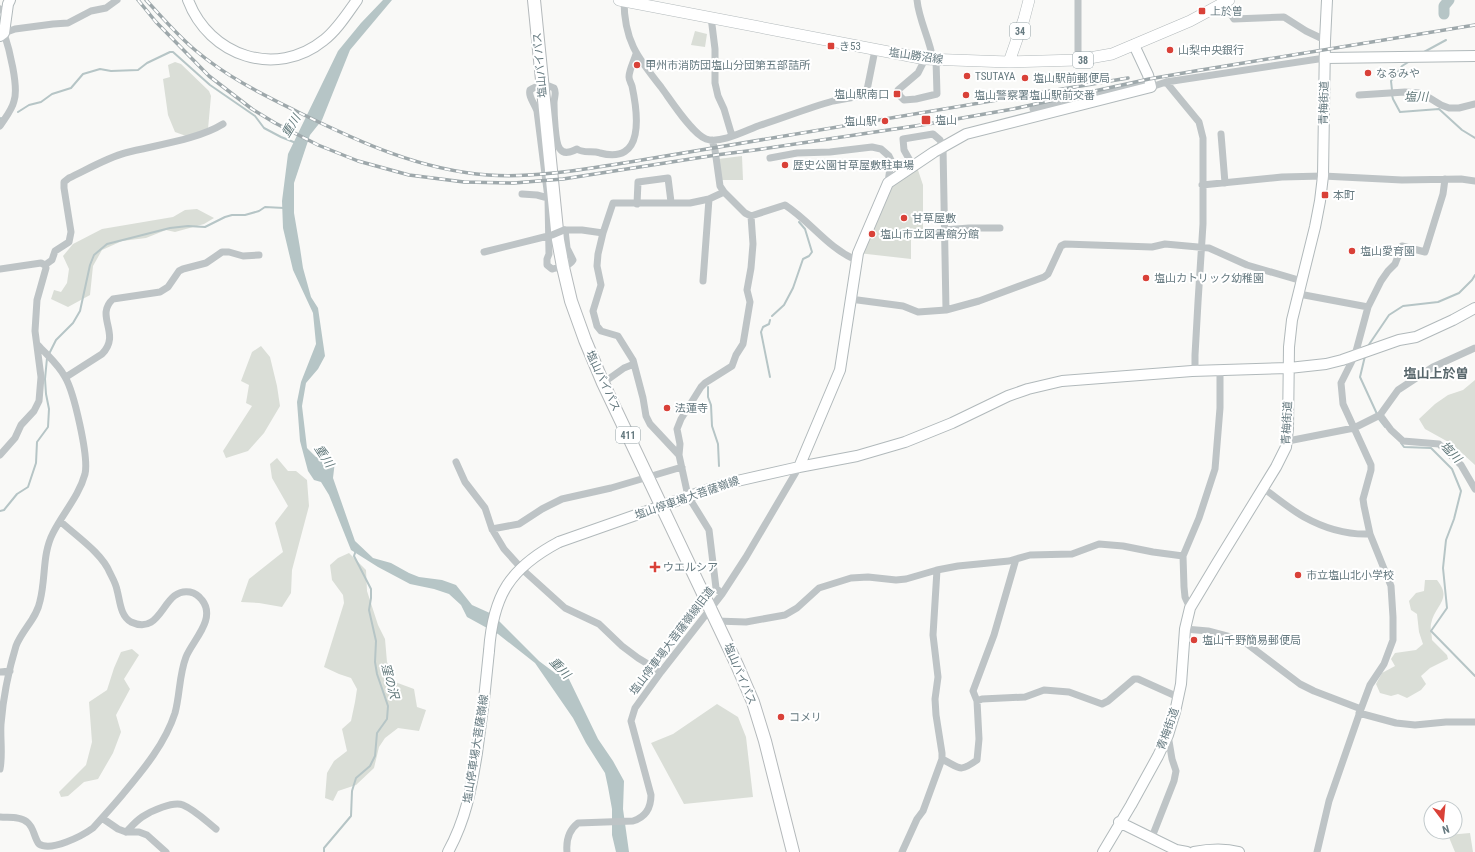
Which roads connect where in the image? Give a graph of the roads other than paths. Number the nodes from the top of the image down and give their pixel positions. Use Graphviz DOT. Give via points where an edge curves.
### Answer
graph roads {
  1 [pos="10,0"];
  2 [pos="117,0"];
  3 [pos="188,0"];
  4 [pos="534,0"];
  5 [pos="622,0"];
  6 [pos="918,0"];
  7 [pos="1029,0"];
  8 [pos="1078,0"];
  9 [pos="1327,0"];
  10 [pos="356,1"];
  11 [pos="1226,2"];
  12 [pos="3,12"];
  13 [pos="711,17"];
  14 [pos="2,34"];
  15 [pos="1325,40"];
  16 [pos="1134,45"];
  17 [pos="875,50"];
  18 [pos="636,54"];
  19 [pos="1475,56"];
  20 [pos="1325,58"];
  21 [pos="931,60"];
  22 [pos="1078,60"];
  23 [pos="1009,62"];
  24 [pos="1166,82"];
  25 [pos="542,86"];
  26 [pos="1147,88"];
  27 [pos="1359,95"];
  28 [pos="1475,104"];
  29 [pos="1033,109"];
  30 [pos="222,124"];
  31 [pos="0,126"];
  32 [pos="1221,134"];
  33 [pos="732,136"];
  34 [pos="712,140"];
  35 [pos="943,147"];
  36 [pos="770,158"];
  37 [pos="913,166"];
  38 [pos="1322,176"];
  39 [pos="1445,179"];
  40 [pos="1475,181"];
  41 [pos="888,183"];
  42 [pos="1225,183"];
  43 [pos="1202,184"];
  44 [pos="724,192"];
  45 [pos="522,194"];
  46 [pos="548,198"];
  47 [pos="709,199"];
  48 [pos="671,202"];
  49 [pos="637,204"];
  50 [pos="751,216"];
  51 [pos="1000,228"];
  52 [pos="564,230"];
  53 [pos="944,230"];
  54 [pos="603,233"];
  55 [pos="550,235"];
  56 [pos="1201,247"];
  57 [pos="484,252"];
  58 [pos="259,255"];
  59 [pos="856,260"];
  60 [pos="46,265"];
  61 [pos="563,267"];
  62 [pos="0,269"];
  63 [pos="704,281"];
  64 [pos="1302,281"];
  65 [pos="1299,294"];
  66 [pos="850,299"];
  67 [pos="1368,307"];
  68 [pos="1475,308"];
  69 [pos="946,310"];
  70 [pos="38,345"];
  71 [pos="1475,348"];
  72 [pos="1356,355"];
  73 [pos="634,364"];
  74 [pos="1289,368"];
  75 [pos="1220,370"];
  76 [pos="1196,371"];
  77 [pos="66,377"];
  78 [pos="603,383"];
  79 [pos="1379,415"];
  80 [pos="1354,428"];
  81 [pos="1288,441"];
  82 [pos="0,455"];
  83 [pos="679,455"];
  84 [pos="456,462"];
  85 [pos="799,466"];
  86 [pos="682,467"];
  87 [pos="648,478"];
  88 [pos="1263,488"];
  89 [pos="1475,489"];
  90 [pos="688,496"];
  91 [pos="662,505"];
  92 [pos="60,522"];
  93 [pos="492,529"];
  94 [pos="1370,534"];
  95 [pos="1183,556"];
  96 [pos="1016,559"];
  97 [pos="937,570"];
  98 [pos="722,594"];
  99 [pos="1190,608"];
  100 [pos="714,615"];
  101 [pos="1185,629"];
  102 [pos="10,671"];
  103 [pos="0,672"];
  104 [pos="661,672"];
  105 [pos="1178,697"];
  106 [pos="976,701"];
  107 [pos="1360,711"];
  108 [pos="1475,722"];
  109 [pos="1168,735"];
  110 [pos="942,759"];
  111 [pos="0,769"];
  112 [pos="0,817"];
  113 [pos="102,818"];
  114 [pos="1119,822"];
  115 [pos="216,830"];
  116 [pos="126,832"];
  117 [pos="1152,837"];
  118 [pos="1176,851"];
  119 [pos="166,852"];
  120 [pos="448,852"];
  121 [pos="567,852"];
  122 [pos="793,852"];
  123 [pos="902,852"];
  124 [pos="1103,852"];
  125 [pos="1187,852"];
  126 [pos="1194,852"];
  127 [pos="1239,852"];
  128 [pos="1318,852"];
  1 -- 12 [label="street"];
  2 -- 14 [label="street" via="106,8 91,11 68,23 15,29"];
  3 -- 10 [label="street" via="205,30 223,46 253,58 272,59 294,56 323,41 338,26"];
  4 -- 25 [label="highway, 塩山バイパス / 411"];
  5 -- 13 [label="main road, 塩山勝沼線 / 38"];
  5 -- 18 [label="street" via="629,40"];
  6 -- 21 [label="street" via="921,20 931,48"];
  7 -- 23 [label="main road, 34"];
  8 -- 22 [label="street"];
  9 -- 15 [label="street, 青梅街道"];
  11 -- 15 [label="street" via="1234,19 1284,18"];
  11 -- 16 [label="main road, 塩山勝沼線 / 38"];
  12 -- 14 [label="street"];
  13 -- 17 [label="main road, 塩山勝沼線 / 38"];
  13 -- 33 [label="street" via="715,49 715,83"];
  14 -- 31 [label="street" via="9,47 16,89 14,101"];
  15 -- 20 [label="street, 青梅街道"];
  16 -- 22 [label="main road, 塩山勝沼線 / 38" via="1112,54"];
  16 -- 26 [label="street" via="1148,75"];
  17 -- 21 [label="main road, 塩山勝沼線 / 38"];
  17 -- 33 [label="street" via="866,95 833,101"];
  18 -- 25 [label="street" via="629,78 636,113 636,131 632,145 620,154 614,156 581,152 577,149 562,151 557,145 554,102 556,90 552,86"];
  18 -- 34 [label="street" via="692,128 704,138"];
  19 -- 20 [label="street"];
  20 -- 24 [label="street"];
  20 -- 38 [label="street, 青梅街道"];
  21 -- 21 [label="street" via="938,94 904,100 898,90"];
  21 -- 23 [label="main road, 塩山勝沼線 / 38"];
  22 -- 23 [label="main road, 塩山勝沼線 / 38"];
  24 -- 26 [label="street"];
  24 -- 43 [label="street" via="1198,122 1203,138"];
  25 -- 46 [label="street" via="529,92 537,111"];
  25 -- 61 [label="highway, 塩山バイパス / 411"];
  26 -- 29 [label="street" via="1141,84"];
  26 -- 35 [label="street" via="966,134"];
  27 -- 28 [label="street" via="1419,93 1449,108"];
  30 -- 60 [label="street" via="214,130 124,153 64,182 69,242 55,252 52,260"];
  32 -- 42 [label="street"];
  33 -- 34 [label="street"];
  34 -- 44 [label="street" via="719,181"];
  35 -- 37 [label="street"];
  35 -- 37 [label="street" via="933,134 904,139 904,150"];
  35 -- 53 [label="street"];
  36 -- 41 [label="street" via="797,153 872,147 881,149 891,160"];
  37 -- 41 [label="street"];
  38 -- 39 [label="street" via="1402,180"];
  38 -- 42 [label="street"];
  38 -- 64 [label="street, 青梅街道" via="1320,201"];
  39 -- 40 [label="street"];
  39 -- 67 [label="street" via="1443,194 1425,252 1402,246 1395,264 1381,281"];
  41 -- 59 [label="street"];
  42 -- 43 [label="street"];
  43 -- 56 [label="street"];
  44 -- 47 [label="street"];
  44 -- 50 [label="street"];
  45 -- 46 [label="street"];
  46 -- 55 [label="street"];
  47 -- 48 [label="street" via="690,203"];
  47 -- 63 [label="street"];
  48 -- 49 [label="street"];
  48 -- 49 [label="street" via="668,178 638,182"];
  49 -- 54 [label="street" via="613,203"];
  50 -- 59 [label="street" via="785,205 829,244"];
  50 -- 83 [label="street" via="753,244 747,290 750,302 743,344 732,366 701,387 681,419 677,428"];
  51 -- 53 [label="street"];
  52 -- 54 [label="street"];
  52 -- 55 [label="street, bridge"];
  52 -- 61 [label="street" via="567,248 573,260 571,264"];
  53 -- 69 [label="street"];
  54 -- 73 [label="street" via="597,266 600,285 593,316 602,331 618,336"];
  55 -- 57 [label="street"];
  55 -- 61 [label="street" via="547,265 552,269"];
  56 -- 64 [label="street" via="1209,248 1246,265"];
  56 -- 69 [label="street" via="1165,244 1152,247 1065,244 1061,246 1048,274 1044,277"];
  56 -- 76 [label="street"];
  58 -- 77 [label="street" via="243,256 222,252 206,263 178,271 165,290 113,300 106,308 110,340 106,350"];
  59 -- 66 [label="street"];
  60 -- 62 [label="street" via="41,263"];
  60 -- 70 [label="street" via="37,300 35,331"];
  61 -- 78 [label="highway, 塩山バイパス / 411" via="582,334"];
  64 -- 65 [label="street, 青梅街道"];
  65 -- 67 [label="street"];
  65 -- 74 [label="street, 青梅街道" via="1292,320"];
  66 -- 69 [label="street" via="903,306 918,312"];
  66 -- 85 [label="street" via="840,370"];
  67 -- 72 [label="street"];
  68 -- 72 [label="street, 塩山停車場大菩薩嶺線" via="1416,337 1399,340"];
  70 -- 77 [label="street"];
  70 -- 82 [label="street" via="41,377 39,401 21,425 15,438"];
  71 -- 79 [label="street" via="1433,367 1398,390"];
  72 -- 74 [label="street, 塩山停車場大菩薩嶺線" via="1326,364"];
  72 -- 80 [label="street" via="1342,383 1343,404"];
  73 -- 78 [label="street"];
  73 -- 83 [label="street" via="646,416 650,424"];
  74 -- 75 [label="street, 塩山停車場大菩薩嶺線"];
  74 -- 81 [label="street, 青梅街道"];
  75 -- 76 [label="street, 塩山停車場大菩薩嶺線"];
  75 -- 95 [label="street" via="1215,469"];
  76 -- 85 [label="street, 塩山停車場大菩薩嶺線" via="1062,381 1035,387 1008,396 905,442 857,456"];
  77 -- 92 [label="street" via="74,398 86,458 85,472 78,490"];
  78 -- 87 [label="highway, 塩山バイパス / 411"];
  79 -- 80 [label="street"];
  79 -- 89 [label="street" via="1403,441 1439,444 1461,465"];
  80 -- 81 [label="street"];
  80 -- 94 [label="street" via="1371,466 1363,499"];
  81 -- 88 [label="street, 青梅街道" via="1284,454"];
  83 -- 86 [label="street"];
  84 -- 93 [label="street" via="465,482 485,508"];
  85 -- 90 [label="street, 塩山停車場大菩薩嶺線" via="724,484"];
  85 -- 98 [label="street, 塩山停車場大菩薩嶺線旧道"];
  86 -- 87 [label="street"];
  86 -- 90 [label="street"];
  87 -- 91 [label="highway, 塩山バイパス / 411"];
  87 -- 93 [label="street" via="562,499 519,524"];
  88 -- 94 [label="street" via="1305,517 1351,534"];
  88 -- 99 [label="street, 青梅街道"];
  90 -- 91 [label="street, 塩山停車場大菩薩嶺線"];
  90 -- 98 [label="street" via="709,530 716,588"];
  91 -- 100 [label="highway, 塩山バイパス / 411"];
  91 -- 120 [label="street, 塩山停車場大菩薩嶺線, bridge" via="560,542 529,560 510,581 498,603 490,630 484,709 472,785 463,821"];
  92 -- 102 [label="street" via="47,548 41,600 22,632"];
  92 -- 113 [label="street" via="104,562 117,588 123,614 131,622 152,622 178,593 197,595 205,603 206,609 203,629 182,666 175,712 167,732 141,772"];
  93 -- 104 [label="street" via="504,549 523,570 565,608 599,624 622,646"];
  94 -- 107 [label="street" via="1391,586 1393,640"];
  95 -- 96 [label="street" via="1099,544 1072,554 1030,555"];
  95 -- 99 [label="street" via="1185,597"];
  96 -- 97 [label="street"];
  96 -- 106 [label="street" via="994,635 973,691"];
  97 -- 100 [label="street" via="896,580 851,578 819,588 797,608 784,615 746,622"];
  97 -- 110 [label="street" via="933,635 938,677 936,715"];
  98 -- 100 [label="street, 塩山停車場大菩薩嶺線旧道"];
  99 -- 101 [label="street, 青梅街道"];
  100 -- 104 [label="street, 塩山停車場大菩薩嶺線旧道"];
  100 -- 122 [label="highway, 塩山バイパス / 411" via="753,702"];
  101 -- 105 [label="street, 青梅街道"];
  101 -- 107 [label="street" via="1208,631 1242,640 1300,684"];
  102 -- 103 [label="street"];
  102 -- 111 [label="street" via="1,724"];
  104 -- 121 [label="street, 塩山停車場大菩薩嶺線旧道" via="635,708 632,721 651,795 644,816 633,821 578,823 571,830"];
  105 -- 106 [label="street" via="1134,679 1108,702 1102,704 1069,692 1044,690 1025,697"];
  105 -- 109 [label="street, 青梅街道"];
  106 -- 110 [label="street" via="979,739 977,760 965,768 960,768"];
  107 -- 108 [label="street" via="1396,723 1415,725"];
  107 -- 128 [label="street" via="1329,801"];
  109 -- 114 [label="street, 青梅街道" via="1131,805"];
  109 -- 117 [label="street" via="1176,771"];
  110 -- 123 [label="street" via="923,811"];
  112 -- 113 [label="street" via="27,821 39,843 52,848 86,834"];
  113 -- 116 [label="street"];
  114 -- 117 [label="street"];
  114 -- 124 [label="street, 青梅街道"];
  115 -- 116 [label="street" via="190,809 174,804 143,817"];
  116 -- 119 [label="street" via="147,835"];
  117 -- 118 [label="street"];
  118 -- 125 [label="street"];
  126 -- 127 [label="street" via="1214,849"];
}
